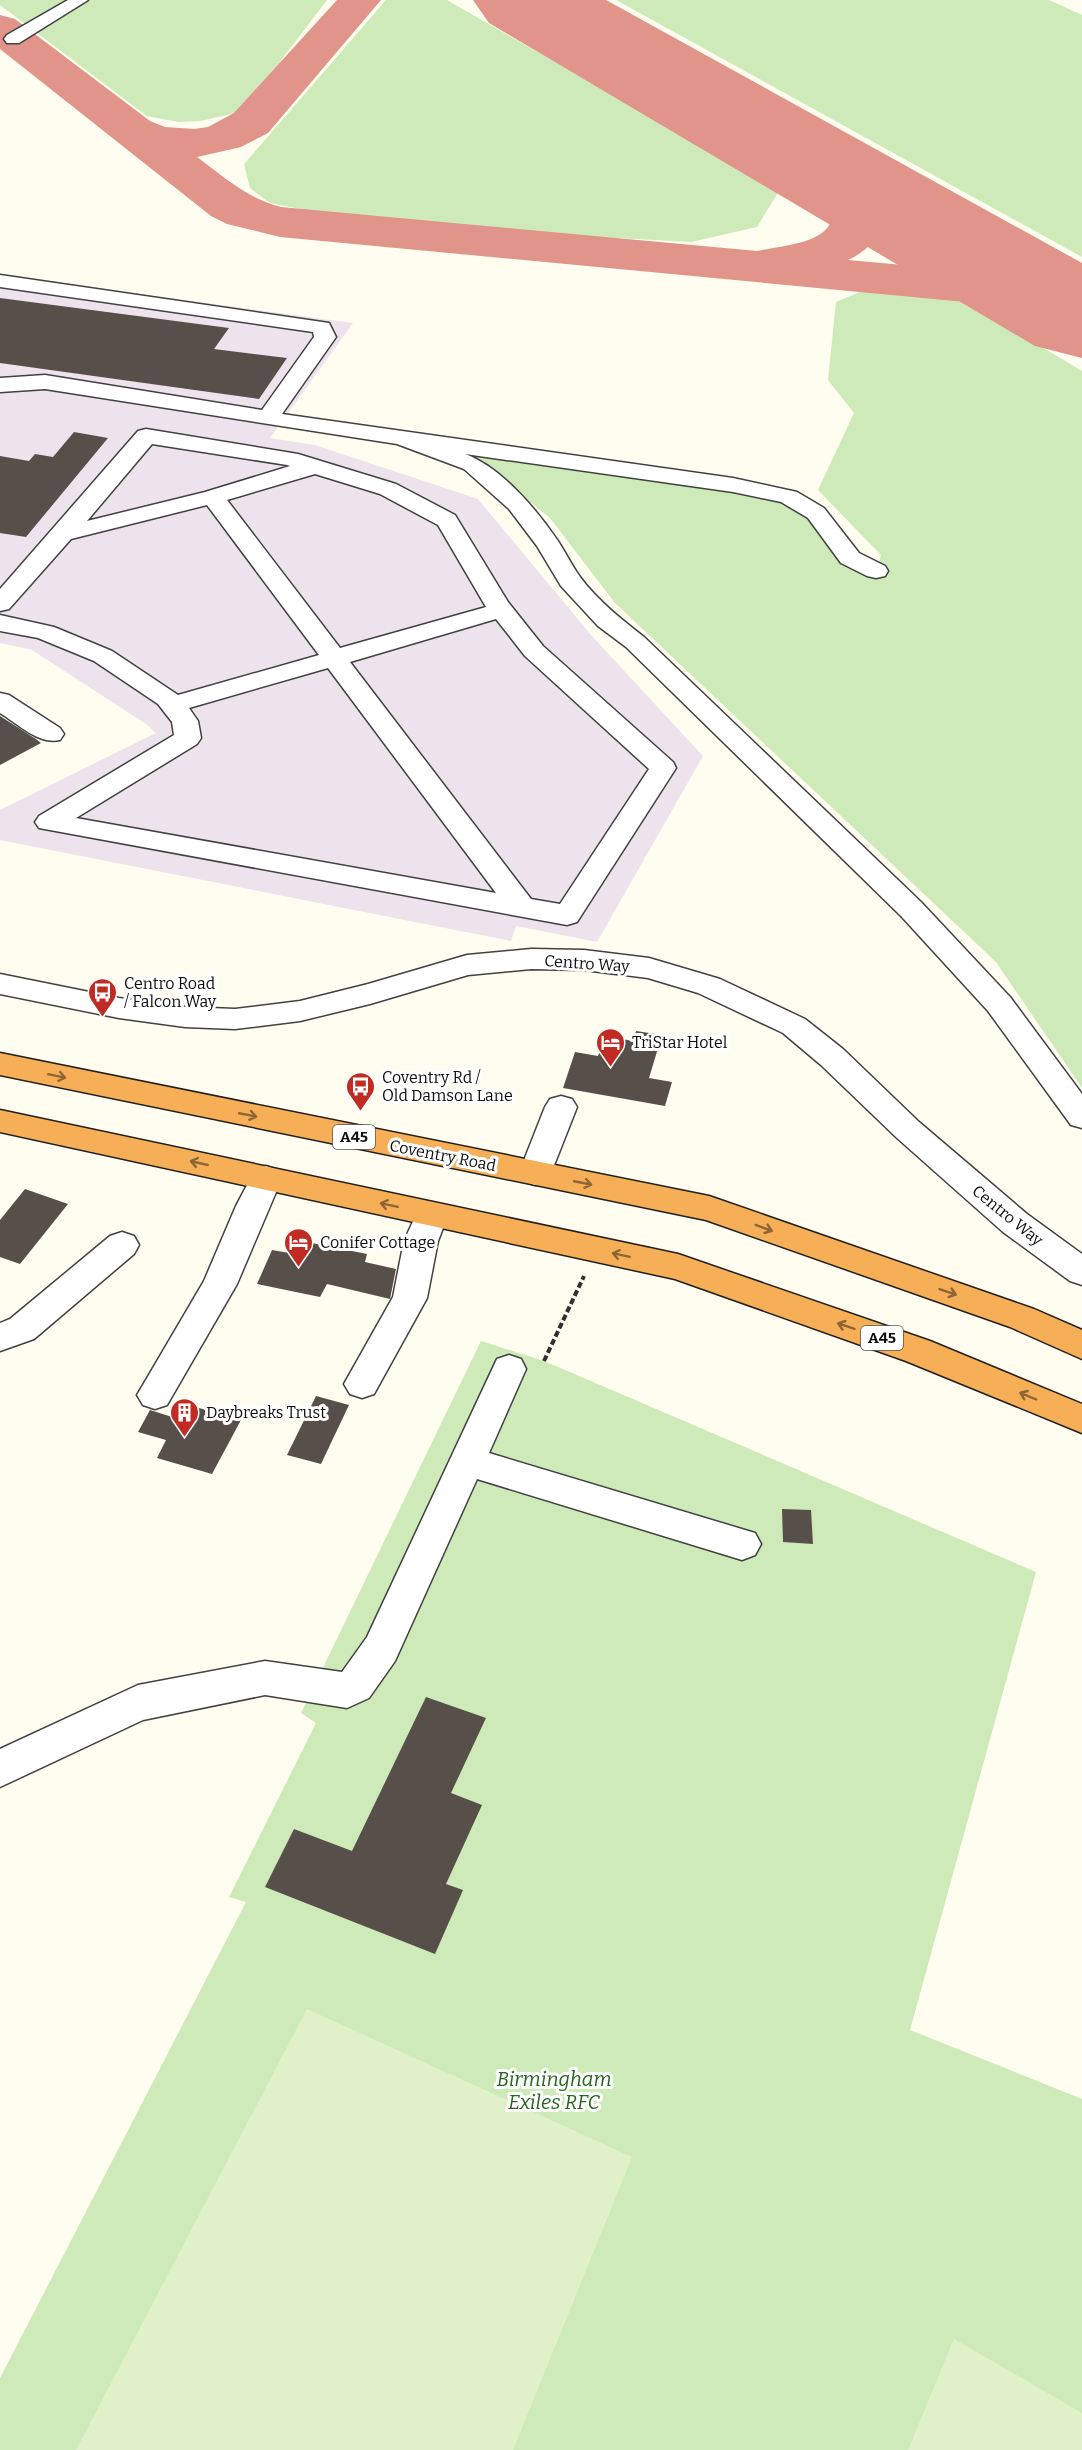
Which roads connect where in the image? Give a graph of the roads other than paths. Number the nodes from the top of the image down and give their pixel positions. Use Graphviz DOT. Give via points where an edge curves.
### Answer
graph roads {
  1 [pos="80,0"];
  2 [pos="13,39"];
  3 [pos="0,281"];
  4 [pos="0,385"];
  5 [pos="268,418"];
  6 [pos="402,438"];
  7 [pos="315,467"];
  8 [pos="213,497"];
  9 [pos="63,534"];
  10 [pos="876,571"];
  11 [pos="0,604"];
  12 [pos="501,610"];
  13 [pos="0,623"];
  14 [pos="334,657"];
  15 [pos="0,700"];
  16 [pos="172,705"];
  17 [pos="51,734"];
  18 [pos="522,907"];
  19 [pos="0,984"];
  20 [pos="0,1064"];
  21 [pos="561,1107"];
  22 [pos="1082,1117"];
  23 [pos="0,1121"];
  24 [pos="535,1173"];
  25 [pos="266,1178"];
  26 [pos="432,1215"];
  27 [pos="122,1245"];
  28 [pos="1082,1272"];
  29 [pos="0,1337"];
  30 [pos="1082,1345"];
  31 [pos="509,1369"];
  32 [pos="362,1384"];
  33 [pos="155,1395"];
  34 [pos="1082,1419"];
  35 [pos="466,1461"];
  36 [pos="742,1544"];
  37 [pos="0,1769"];
  1 -- 2 [label="lane"];
  3 -- 5 [label="lane" via="322,327 325,337"];
  4 -- 5 [label="lane" via="45,382"];
  5 -- 6 [label="lane"];
  6 -- 10 [label="lane" via="733,485 789,497 816,513 850,558"];
  6 -- 22 [label="lane" via="471,464 517,504 570,581 607,621 635,642 911,909 992,995"];
  7 -- 8 [label="lane"];
  7 -- 9 [label="lane" via="290,459 146,435"];
  7 -- 12 [label="lane" via="388,489 447,520"];
  8 -- 9 [label="lane"];
  8 -- 14 [label="lane"];
  9 -- 11 [label="lane"];
  12 -- 14 [label="lane"];
  12 -- 18 [label="lane" via="534,651 663,768 567,915"];
  13 -- 16 [label="lane" via="45,632 103,656"];
  14 -- 16 [label="lane"];
  14 -- 18 [label="lane"];
  15 -- 17 [label="lane"];
  16 -- 18 [label="lane" via="185,721 188,738 49,822"];
  19 -- 28 [label="lane, Centro Way" via="119,1008 235,1019 310,1008 467,965 531,959 584,960 649,968 709,986 794,1026 1015,1223"];
  20 -- 24 [label="highway, Coventry Road / A45, one-way"];
  21 -- 24 [label="lane"];
  25 -- 23 [label="highway, A45, one-way"];
  24 -- 30 [label="highway, Coventry Road / A45, one-way" via="709,1208 1022,1318"];
  26 -- 25 [label="highway, A45, one-way"];
  25 -- 33 [label="lane" via="220,1284"];
  26 -- 32 [label="lane" via="421,1241 410,1298"];
  34 -- 26 [label="highway, A45, one-way" via="918,1351 678,1267"];
  27 -- 29 [label="lane" via="22,1329"];
  31 -- 35 [label="lane"];
  35 -- 36 [label="lane"];
  35 -- 37 [label="lane" via="381,1649 355,1686 347,1690 265,1678 138,1703"];
}
